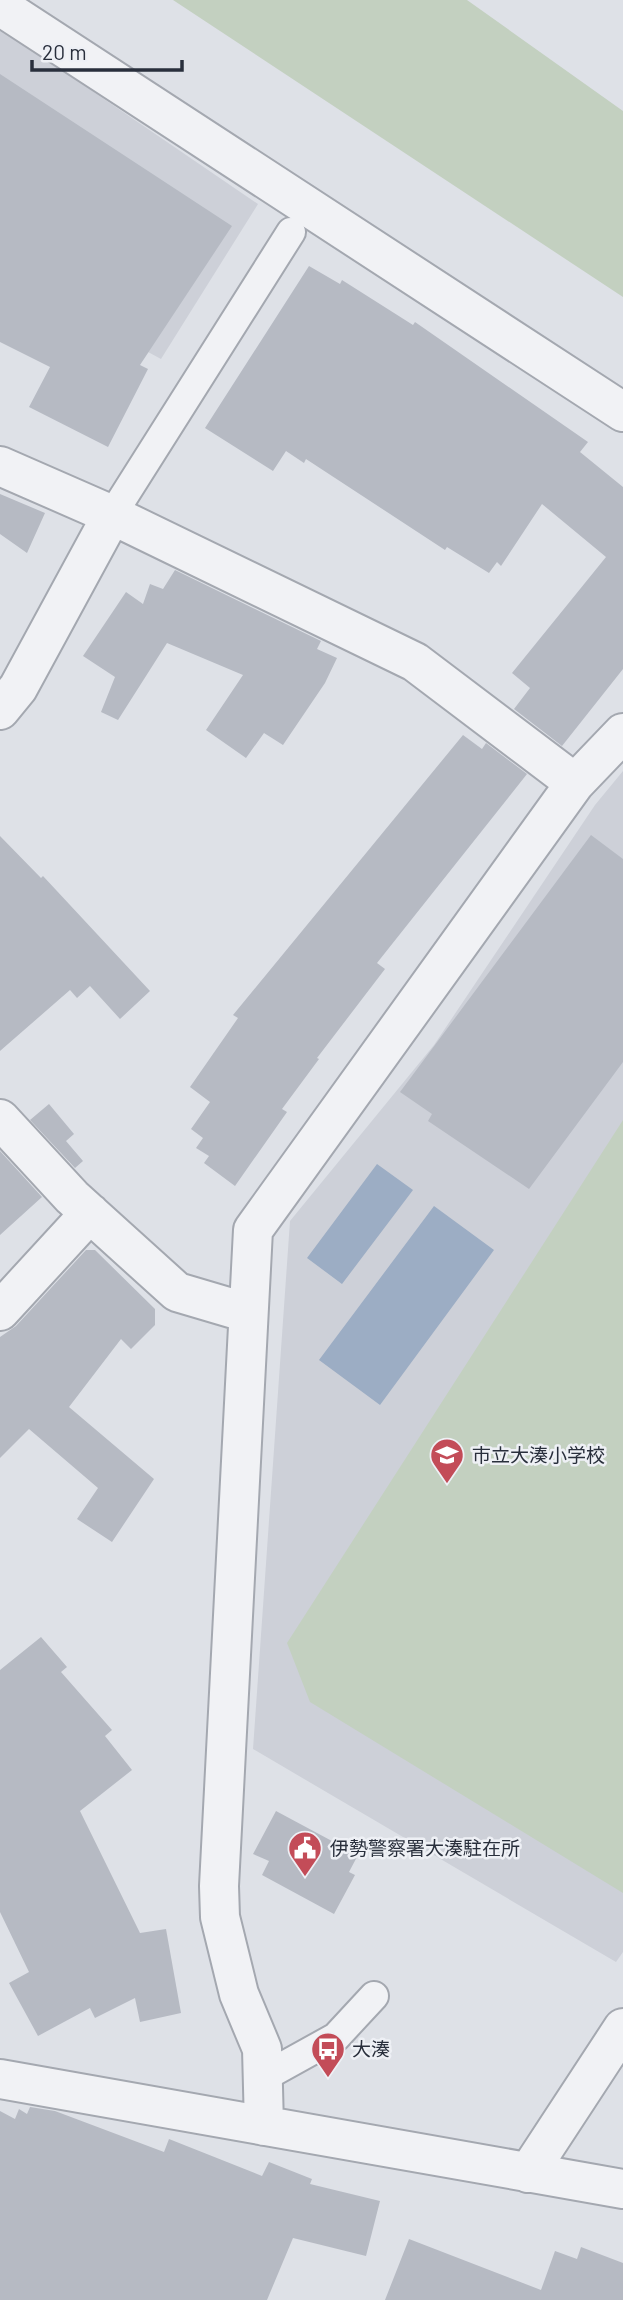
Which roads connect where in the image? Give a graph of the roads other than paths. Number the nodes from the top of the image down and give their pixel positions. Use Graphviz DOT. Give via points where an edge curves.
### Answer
graph roads {
  1 [pos="0,6"];
  2 [pos="291,232"];
  3 [pos="623,412"];
  4 [pos="0,466"];
  5 [pos="112,515"];
  6 [pos="0,710"];
  7 [pos="623,733"];
  8 [pos="575,783"];
  9 [pos="0,1119"];
  10 [pos="90,1213"];
  11 [pos="0,1311"];
  12 [pos="248,1313"];
  13 [pos="374,1996"];
  14 [pos="623,2028"];
  15 [pos="262,2078"];
  16 [pos="0,2079"];
  17 [pos="264,2126"];
  18 [pos="528,2173"];
  19 [pos="623,2189"];
  1 -- 3 [label="street"];
  2 -- 5 [label="lane"];
  4 -- 5 [label="street"];
  5 -- 6 [label="street" via="18,688"];
  5 -- 8 [label="street" via="415,662"];
  7 -- 8 [label="street"];
  8 -- 12 [label="street" via="253,1230"];
  9 -- 10 [label="street"];
  10 -- 11 [label="street"];
  10 -- 12 [label="street" via="177,1292"];
  12 -- 15 [label="street" via="219,1886 220,1917 239,1994 262,2049"];
  13 -- 15 [label="lane" via="335,2037"];
  14 -- 18 [label="street"];
  15 -- 17 [label="street"];
  16 -- 17 [label="street"];
  17 -- 18 [label="street"];
  18 -- 19 [label="street"];
}
